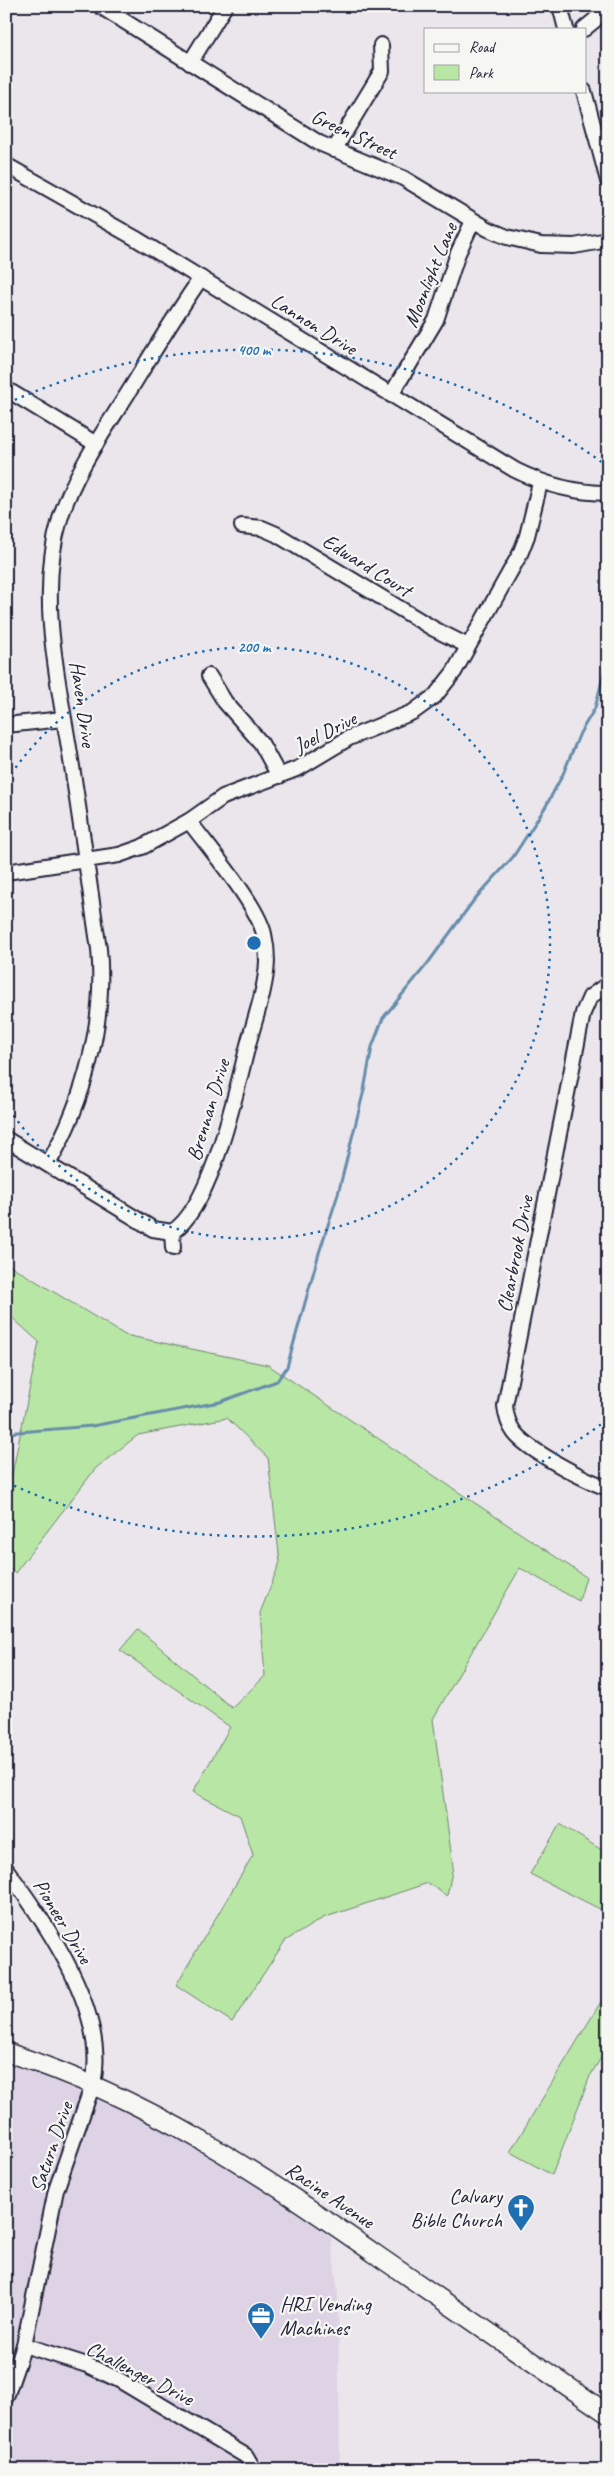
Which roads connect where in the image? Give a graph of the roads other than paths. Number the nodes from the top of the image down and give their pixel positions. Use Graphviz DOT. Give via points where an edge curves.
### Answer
graph roads {
  1 [pos="100,6"];
  2 [pos="225,6"];
  3 [pos="560,6"];
  4 [pos="604,6"];
  5 [pos="566,28"];
  6 [pos="585,28"];
  7 [pos="381,45"];
  8 [pos="190,63"];
  9 [pos="584,92"];
  10 [pos="334,150"];
  11 [pos="6,165"];
  12 [pos="608,181"];
  13 [pos="473,221"];
  14 [pos="608,240"];
  15 [pos="201,278"];
  16 [pos="6,389"];
  17 [pos="391,395"];
  18 [pos="96,444"];
  19 [pos="540,483"];
  20 [pos="608,493"];
  21 [pos="242,526"];
  22 [pos="468,646"];
  23 [pos="209,676"];
  24 [pos="63,719"];
  25 [pos="6,725"];
  26 [pos="279,776"];
  27 [pos="189,821"];
  28 [pos="86,860"];
  29 [pos="6,872"];
  30 [pos="608,984"];
  31 [pos="6,1139"];
  32 [pos="48,1164"];
  33 [pos="172,1232"];
  34 [pos="173,1248"];
  35 [pos="608,1488"];
  36 [pos="6,1869"];
  37 [pos="6,2052"];
  38 [pos="93,2084"];
  39 [pos="24,2345"];
  40 [pos="6,2398"];
  41 [pos="608,2414"];
  42 [pos="254,2470"];
  1 -- 8 [label="street, Green Street"];
  2 -- 8 [label="street"];
  3 -- 5 [label="street"];
  4 -- 6 [label="street"];
  7 -- 10 [label="street" via="382,71"];
  8 -- 10 [label="street, Green Street"];
  9 -- 12 [label="street"];
  10 -- 13 [label="street, Green Street" via="403,178"];
  11 -- 15 [label="street, Lannon Drive"];
  13 -- 14 [label="street, Green Street" via="507,237 541,245 574,246"];
  13 -- 17 [label="street, Moonlight Lane" via="458,253 436,320"];
  15 -- 17 [label="street, Lannon Drive"];
  15 -- 18 [label="street, Haven Drive"];
  16 -- 18 [label="street"];
  17 -- 19 [label="street, Lannon Drive"];
  18 -- 24 [label="street, Haven Drive" via="65,505 53,553 50,612"];
  19 -- 20 [label="street, Lannon Drive" via="584,493"];
  19 -- 22 [label="street, Joel Drive" via="530,528 520,554"];
  21 -- 22 [label="street, Edward Court" via="262,528 276,534 434,630"];
  22 -- 26 [label="street, Joel Drive" via="445,685 426,704 401,718 349,738 299,768"];
  23 -- 26 [label="street" via="225,702 261,743"];
  24 -- 25 [label="street"];
  24 -- 28 [label="street, Haven Drive"];
  26 -- 27 [label="street, Joel Drive" via="223,797"];
  27 -- 28 [label="street, Joel Drive" via="142,847 119,855"];
  27 -- 33 [label="street, Brennan Drive" via="258,917 264,932 267,961 219,1153 186,1219"];
  28 -- 29 [label="street, Joel Drive"];
  28 -- 32 [label="street, Haven Drive" via="100,962 98,1012 74,1113"];
  30 -- 35 [label="street, Clearbrook Drive" via="590,997 583,1013 506,1406 510,1426 522,1440 580,1477"];
  31 -- 32 [label="street"];
  32 -- 33 [label="street" via="153,1229"];
  33 -- 34 [label="street"];
  36 -- 38 [label="street, Pioneer Drive" via="57,1942 70,1968 93,2042 96,2068"];
  37 -- 38 [label="main road, Racine Avenue"];
  38 -- 39 [label="street, Saturn Drive" via="56,2190"];
  38 -- 41 [label="main road, Racine Avenue" via="159,2115 250,2168"];
  39 -- 40 [label="street, Saturn Drive"];
  39 -- 42 [label="street, Challenger Drive" via="87,2365 115,2378 246,2456"];
}
